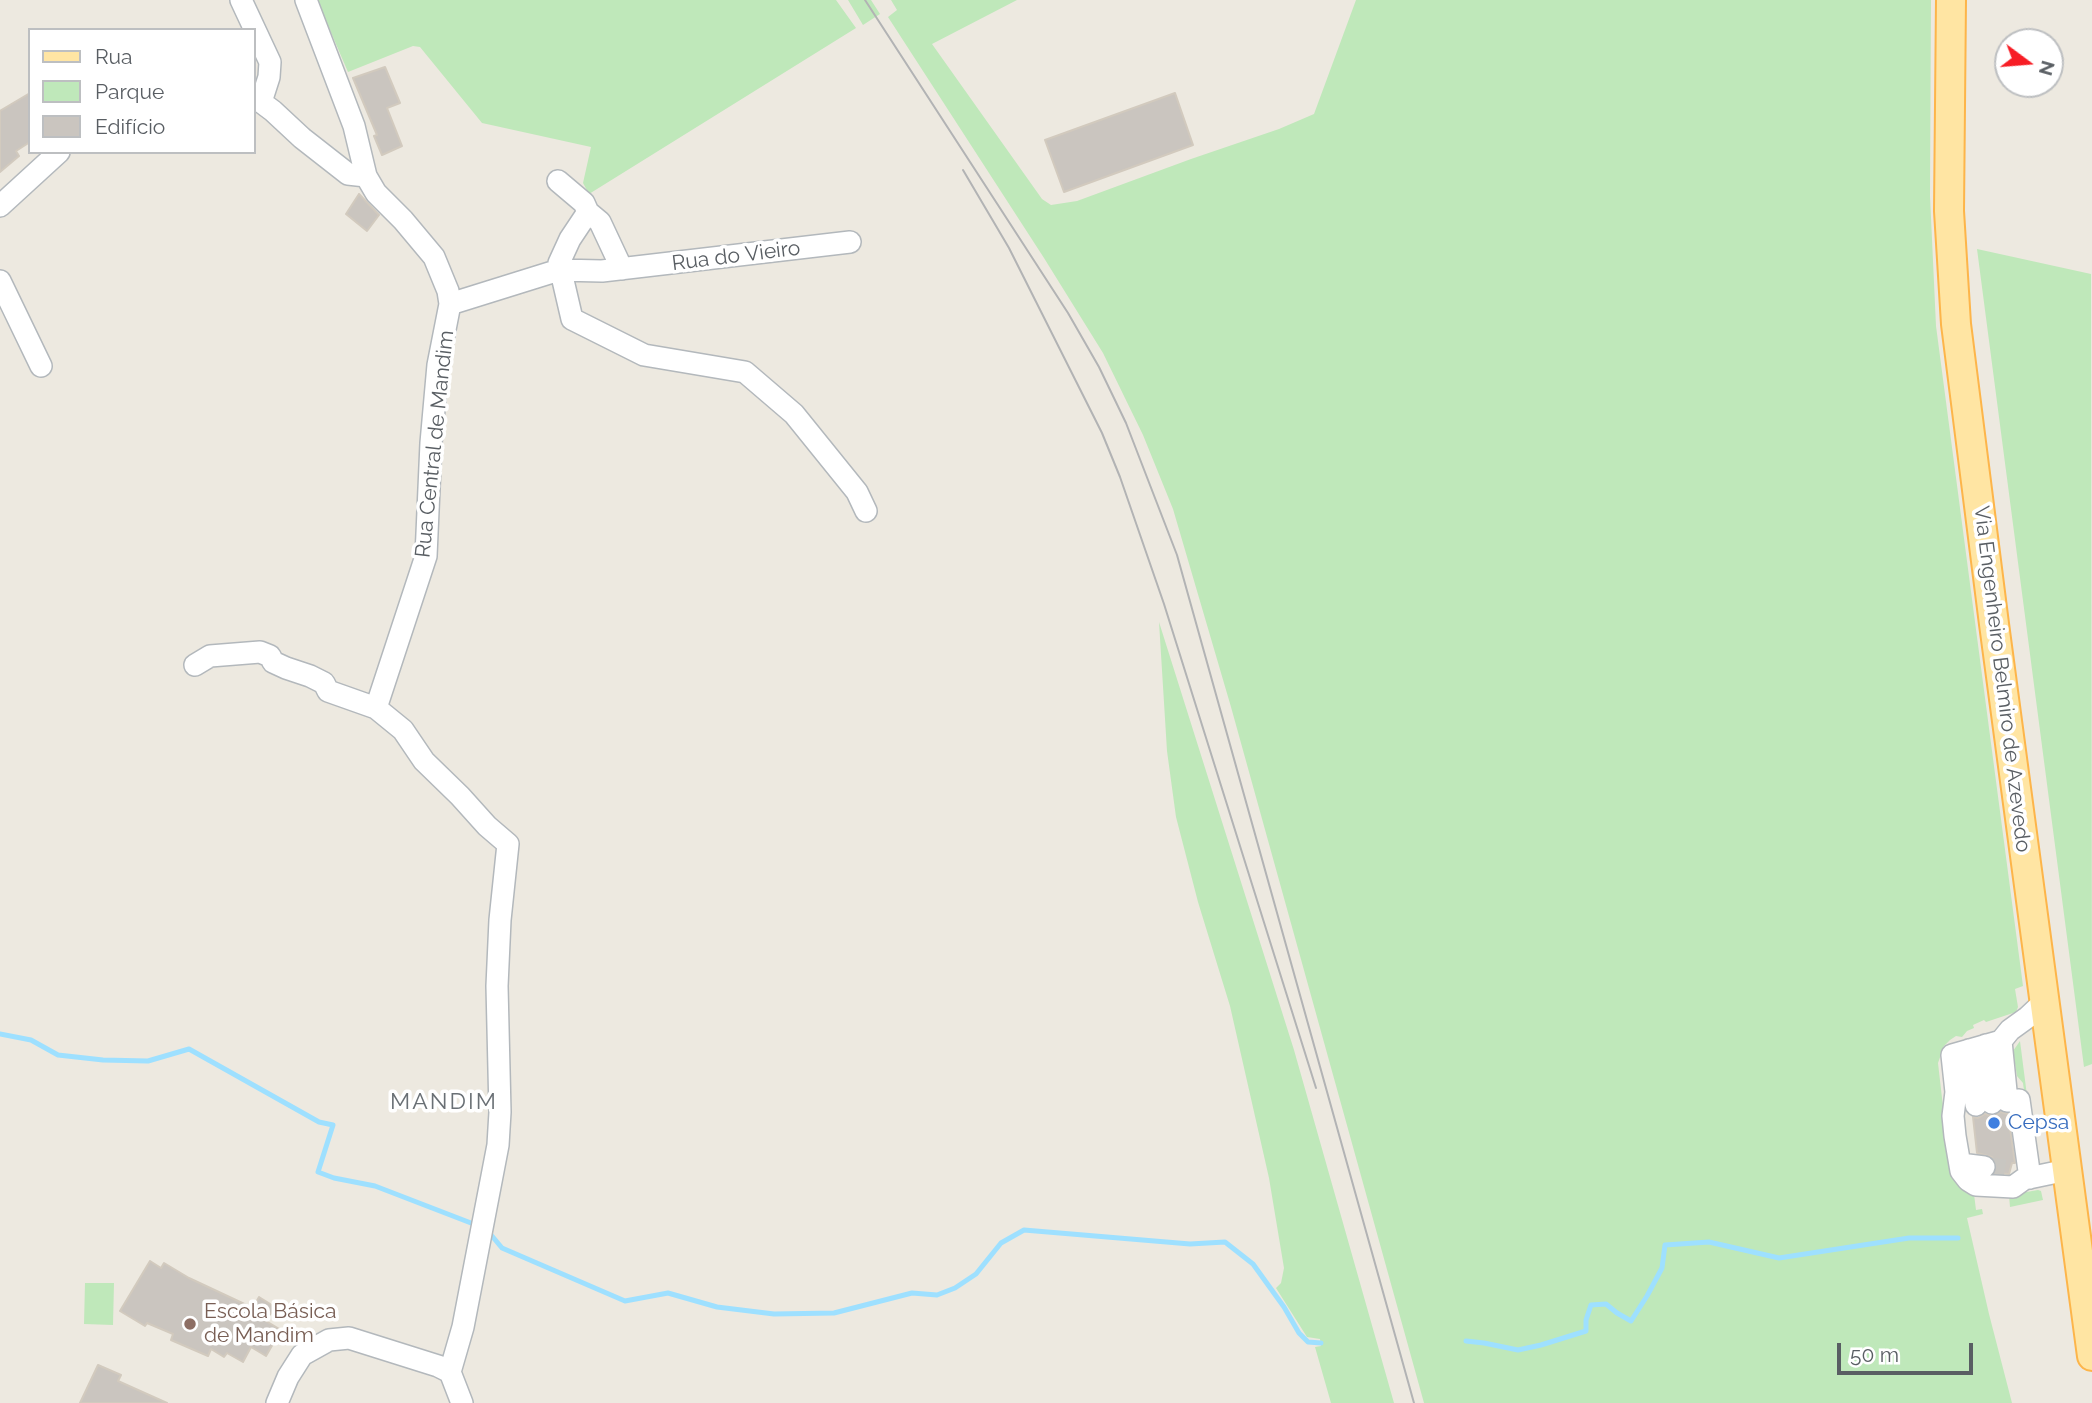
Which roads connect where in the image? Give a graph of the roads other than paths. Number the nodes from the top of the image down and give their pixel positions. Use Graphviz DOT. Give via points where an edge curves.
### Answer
graph roads {
  1 [pos="241,0"];
  2 [pos="306,0"];
  3 [pos="1951,0"];
  4 [pos="254,28"];
  5 [pos="256,32"];
  6 [pos="257,101"];
  7 [pos="57,154"];
  8 [pos="366,176"];
  9 [pos="558,181"];
  10 [pos="0,206"];
  11 [pos="588,212"];
  12 [pos="850,242"];
  13 [pos="622,269"];
  14 [pos="559,270"];
  15 [pos="0,281"];
  16 [pos="450,304"];
  17 [pos="41,366"];
  18 [pos="866,511"];
  19 [pos="195,665"];
  20 [pos="376,708"];
  21 [pos="2045,1001"];
  22 [pos="1985,1045"];
  23 [pos="1992,1103"];
  24 [pos="1954,1108"];
  25 [pos="1960,1164"];
  26 [pos="1984,1167"];
  27 [pos="2067,1170"];
  28 [pos="2022,1176"];
  29 [pos="2092,1356"];
  30 [pos="450,1372"];
  31 [pos="276,1403"];
  32 [pos="463,1403"];
  1 -- 4 [label="street"];
  2 -- 8 [label="street, Rua Central de Mandim" via="354,126"];
  3 -- 21 [label="main road, Via Engenheiro Belmiro de Azevedo" via="1948,171 1953,289"];
  5 -- 6 [label="street" via="270,62 270,77"];
  6 -- 8 [label="street" via="348,174"];
  7 -- 10 [label="street"];
  8 -- 16 [label="street, Rua Central de Mandim" via="435,257"];
  9 -- 11 [label="street"];
  11 -- 13 [label="street" via="600,222"];
  11 -- 14 [label="street" via="570,239"];
  12 -- 13 [label="street, Rua do Vieiro"];
  13 -- 14 [label="street, Rua do Vieiro"];
  14 -- 16 [label="street, Rua do Vieiro"];
  14 -- 18 [label="street" via="572,319 644,355 745,372 794,414 857,492"];
  15 -- 17 [label="street"];
  16 -- 20 [label="street, Rua Central de Mandim" via="438,365 426,556"];
  19 -- 20 [label="street" via="210,656 260,652 324,684 328,691"];
  20 -- 30 [label="street" via="403,730 424,761 508,844 496,986 498,1145"];
  21 -- 22 [label="street"];
  21 -- 27 [label="main road, Via Engenheiro Belmiro de Azevedo"];
  22 -- 23 [label="street"];
  22 -- 23 [label="street"];
  22 -- 24 [label="street" via="1952,1055"];
  23 -- 24 [label="street"];
  23 -- 28 [label="street" via="2019,1100"];
  24 -- 25 [label="street"];
  25 -- 26 [label="street"];
  25 -- 28 [label="street" via="1964,1176 1976,1185 2013,1187"];
  27 -- 28 [label="street"];
  27 -- 29 [label="main road, Via Engenheiro Belmiro de Azevedo"];
  30 -- 31 [label="street" via="349,1338 329,1340 302,1355"];
  30 -- 32 [label="street"];
}
